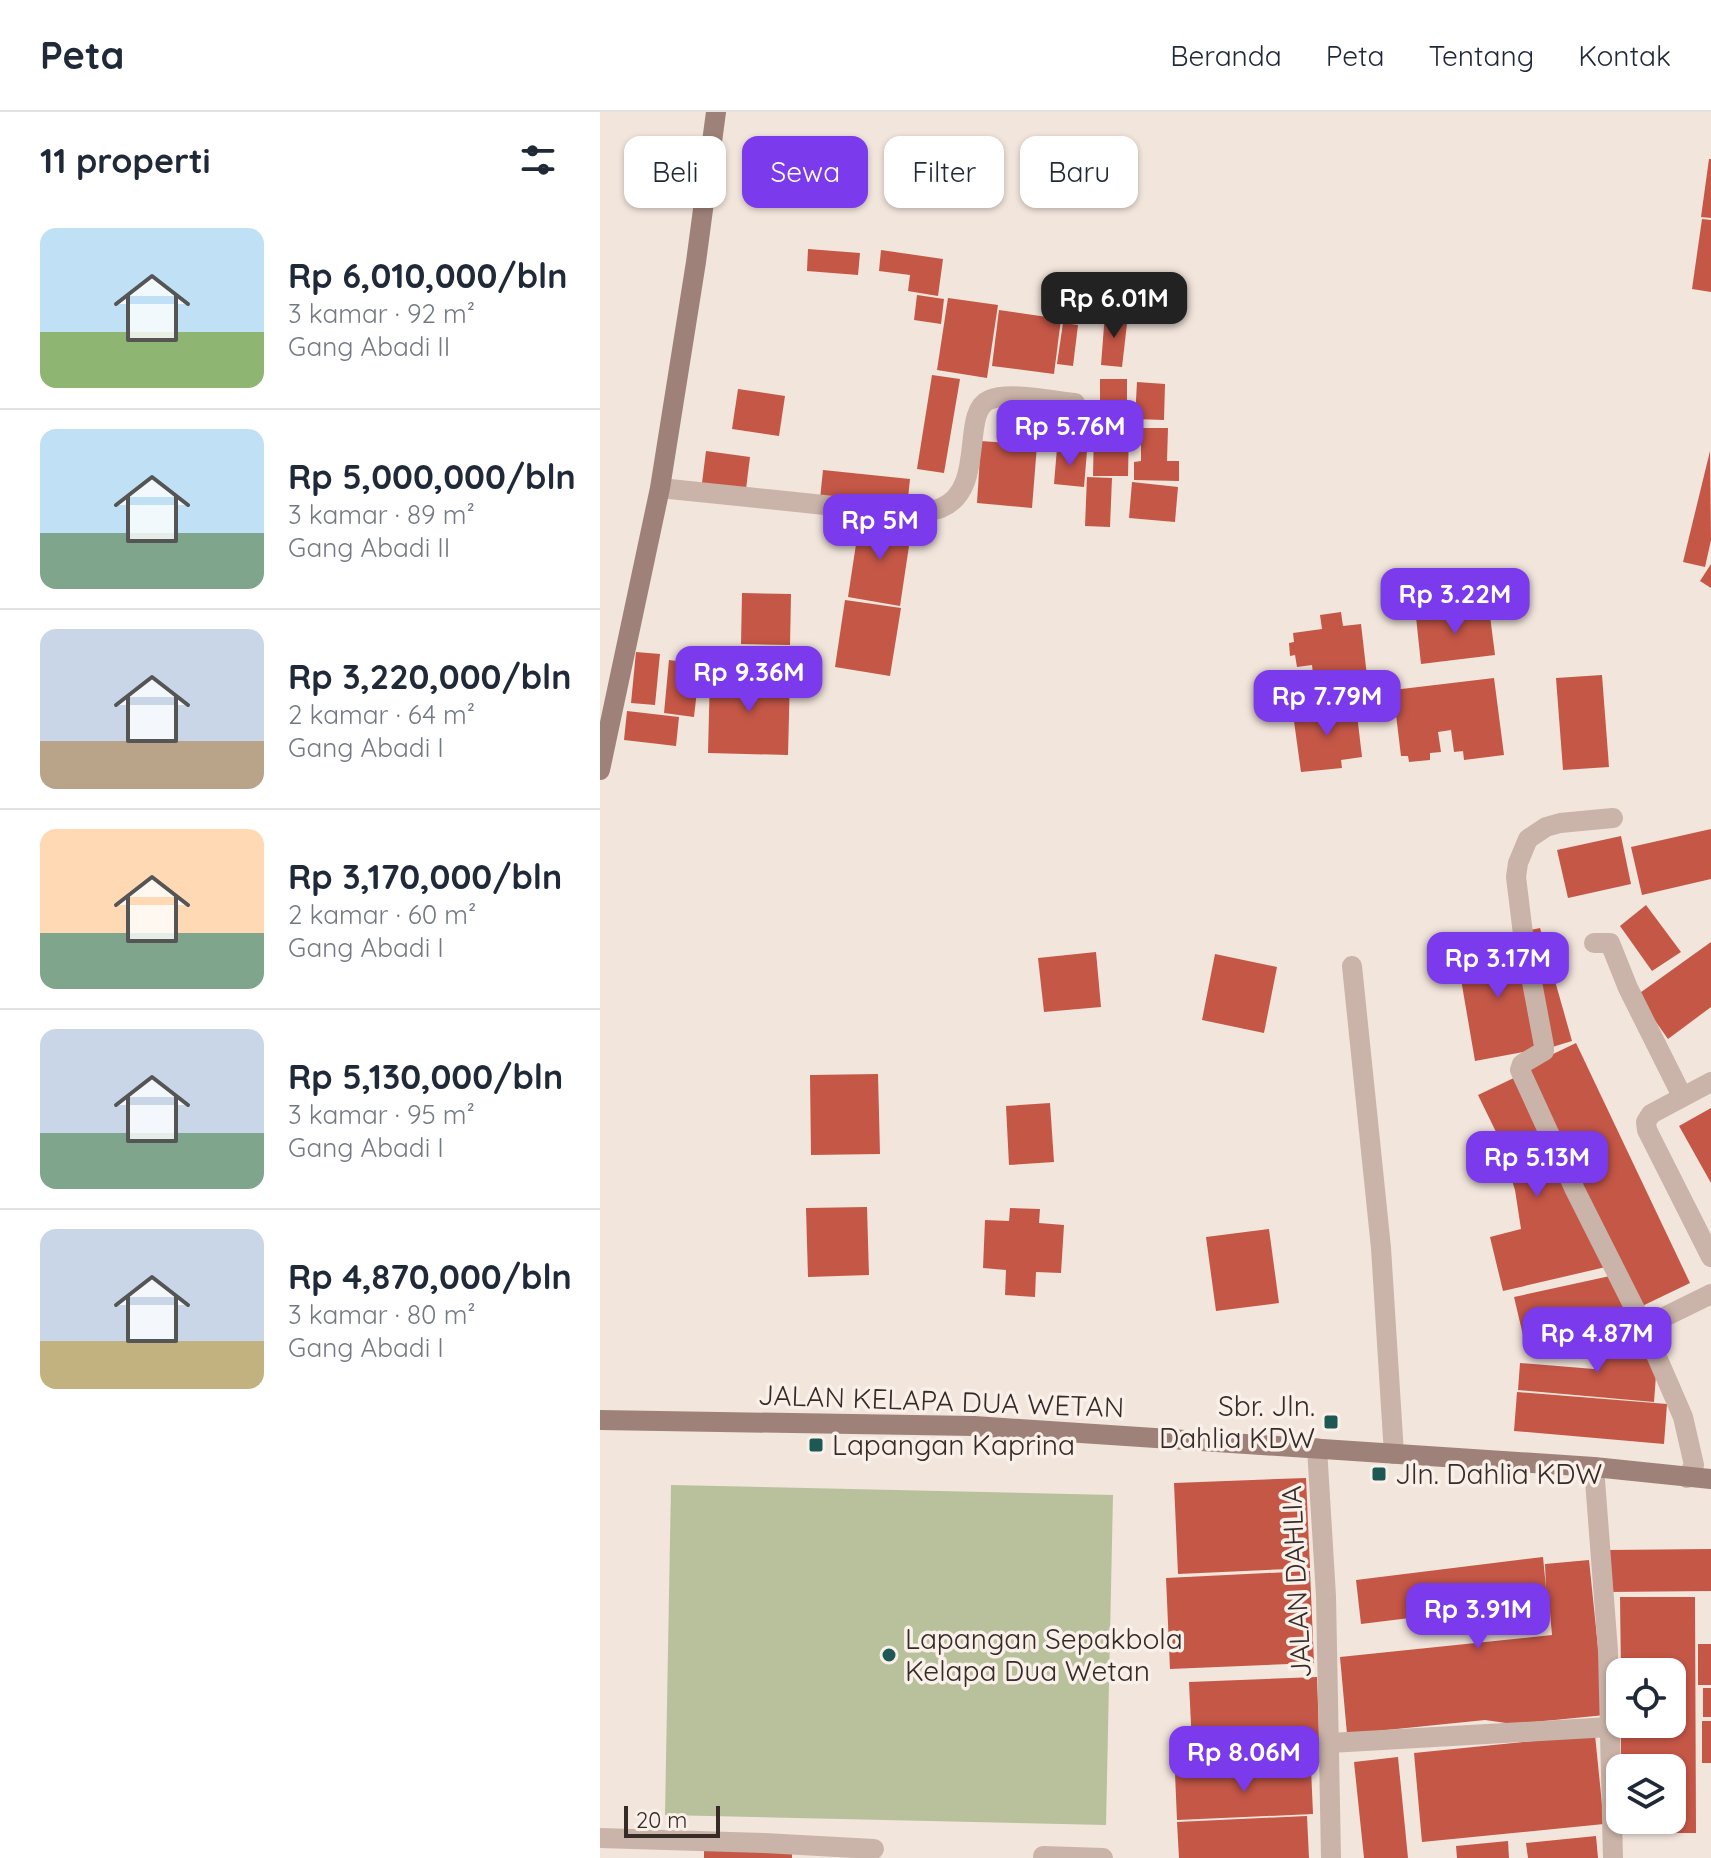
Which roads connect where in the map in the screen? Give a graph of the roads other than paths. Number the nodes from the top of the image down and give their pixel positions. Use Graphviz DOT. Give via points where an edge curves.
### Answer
graph roads {
  1 [pos="716,112"];
  2 [pos="1075,403"];
  3 [pos="660,488"];
  4 [pos="600,770"];
  5 [pos="1613,818"];
  6 [pos="1594,943"];
  7 [pos="1352,966"];
  8 [pos="1711,1082"];
  9 [pos="1682,1096"];
  10 [pos="1711,1257"];
  11 [pos="1711,1294"];
  12 [pos="1644,1327"];
  13 [pos="600,1420"];
  14 [pos="1317,1448"];
  15 [pos="1394,1454"];
  16 [pos="1594,1467"];
  17 [pos="1687,1478"];
  18 [pos="1711,1479"];
  19 [pos="1608,1658"];
  20 [pos="1606,1727"];
  21 [pos="1610,1738"];
  22 [pos="1330,1743"];
  23 [pos="600,1838"];
  24 [pos="874,1849"];
  25 [pos="1043,1856"];
  26 [pos="1103,1858"];
  27 [pos="1331,1858"];
  28 [pos="1613,1858"];
  1 -- 3 [label="street"];
  2 -- 3 [label="street" via="987,400 976,416 963,488 952,501 932,510 911,514"];
  3 -- 4 [label="street"];
  5 -- 12 [label="street" via="1546,827 1528,839 1518,863 1523,934 1544,1046 1520,1070"];
  6 -- 9 [label="street" via="1610,943"];
  7 -- 15 [label="street" via="1381,1248"];
  8 -- 9 [label="street"];
  9 -- 10 [label="street" via="1651,1114 1647,1130"];
  11 -- 12 [label="street"];
  12 -- 17 [label="street" via="1683,1417 1694,1465"];
  13 -- 14 [label="street, JALAN KELAPA DUA WETAN" via="974,1426"];
  14 -- 15 [label="street, JALAN KELAPA DUA WETAN"];
  14 -- 22 [label="street, JALAN DAHLIA"];
  15 -- 16 [label="street, JALAN KELAPA DUA WETAN"];
  16 -- 17 [label="street, JALAN KELAPA DUA WETAN"];
  16 -- 19 [label="street"];
  17 -- 18 [label="street, JALAN KELAPA DUA WETAN"];
  20 -- 22 [label="street"];
  21 -- 28 [label="street"];
  22 -- 27 [label="street, JALAN DAHLIA"];
  23 -- 24 [label="street"];
  25 -- 26 [label="street"];
}
